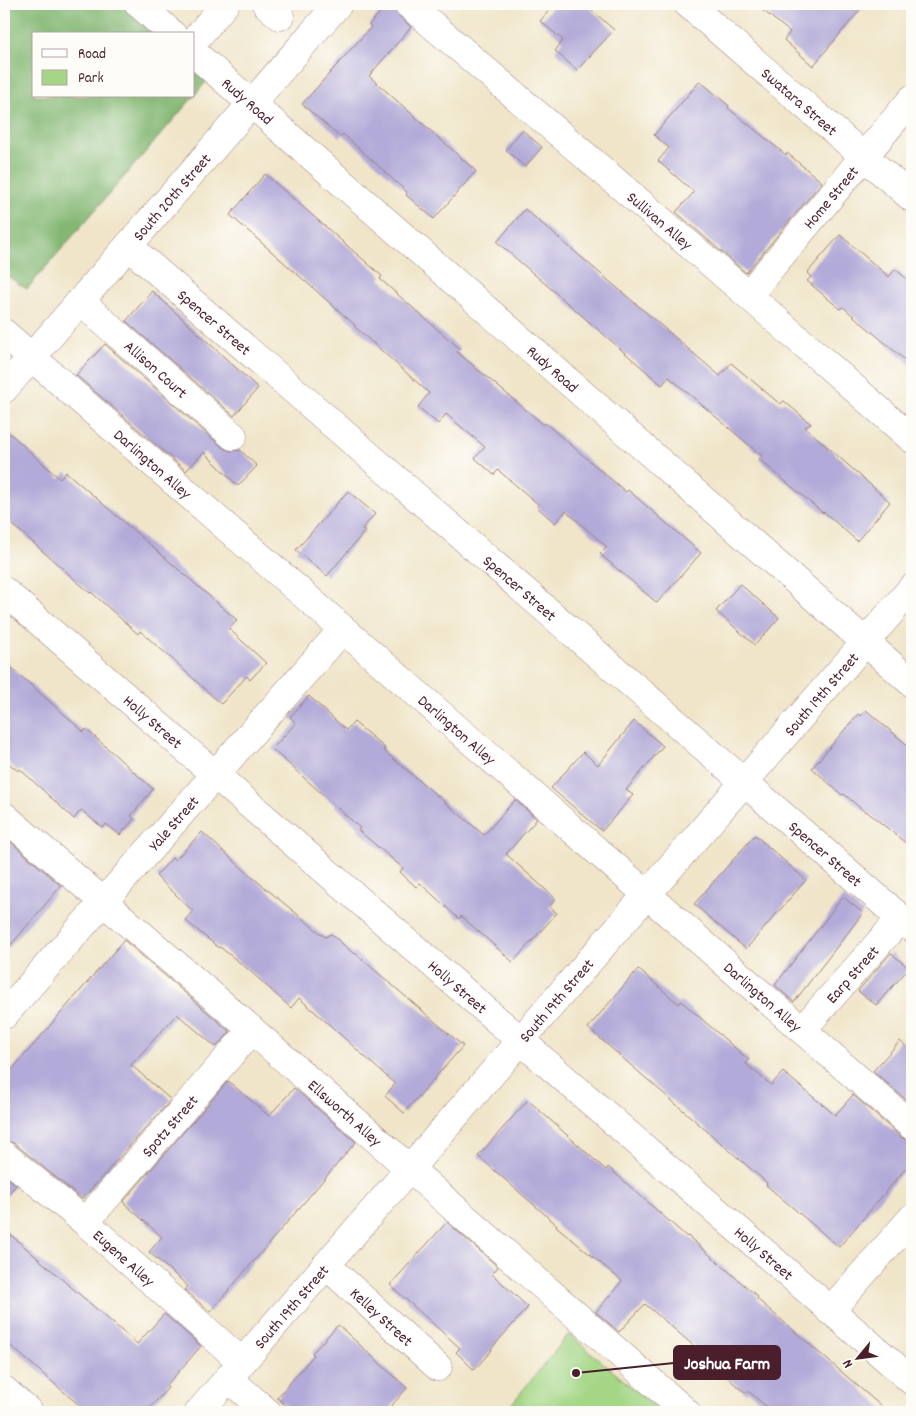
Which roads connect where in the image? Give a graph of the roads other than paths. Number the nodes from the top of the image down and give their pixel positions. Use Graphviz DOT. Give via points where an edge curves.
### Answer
graph roads {
  1 [pos="139,4"];
  2 [pos="225,4"];
  3 [pos="338,4"];
  4 [pos="408,4"];
  5 [pos="688,4"];
  6 [pos="170,32"];
  7 [pos="195,40"];
  8 [pos="195,54"];
  9 [pos="912,99"];
  10 [pos="251,104"];
  11 [pos="864,157"];
  12 [pos="912,198"];
  13 [pos="128,246"];
  14 [pos="748,295"];
  15 [pos="80,301"];
  16 [pos="4,333"];
  17 [pos="31,357"];
  18 [pos="4,389"];
  19 [pos="233,436"];
  20 [pos="912,439"];
  21 [pos="912,588"];
  22 [pos="4,591"];
  23 [pos="343,629"];
  24 [pos="866,643"];
  25 [pos="912,683"];
  26 [pos="215,775"];
  27 [pos="745,782"];
  28 [pos="4,816"];
  29 [pos="647,895"];
  30 [pos="102,902"];
  31 [pos="907,923"];
  32 [pos="4,1015"];
  33 [pos="252,1030"];
  34 [pos="802,1030"];
  35 [pos="520,1041"];
  36 [pos="912,1126"];
  37 [pos="4,1155"];
  38 [pos="409,1170"];
  39 [pos="912,1218"];
  40 [pos="85,1222"];
  41 [pos="326,1265"];
  42 [pos="830,1310"];
  43 [pos="438,1367"];
  44 [pos="235,1370"];
  45 [pos="912,1381"];
  46 [pos="4,1390"];
  47 [pos="29,1412"];
  48 [pos="198,1412"];
  49 [pos="267,1412"];
  50 [pos="686,1412"];
  1 -- 6 [label="street"];
  2 -- 7 [label="street"];
  3 -- 10 [label="street, South 20th Street"];
  4 -- 14 [label="street, Sullivan Alley"];
  5 -- 11 [label="street, Swatara Street"];
  8 -- 10 [label="street, Rudy Road"];
  9 -- 11 [label="street, Home Street"];
  10 -- 13 [label="street, South 20th Street"];
  10 -- 24 [label="street, Rudy Road"];
  11 -- 12 [label="street, Swatara Street"];
  11 -- 14 [label="street, Home Street"];
  13 -- 15 [label="street, South 20th Street"];
  13 -- 27 [label="street, Spencer Street"];
  14 -- 20 [label="street, Sullivan Alley"];
  15 -- 17 [label="street, South 20th Street"];
  15 -- 19 [label="street, Allison Court"];
  16 -- 17 [label="street, Darlington Alley"];
  17 -- 18 [label="street, South 20th Street"];
  17 -- 23 [label="street, Darlington Alley"];
  21 -- 24 [label="street, South 19th Street"];
  22 -- 26 [label="street, Holly Street"];
  23 -- 26 [label="street, Yale Street"];
  23 -- 29 [label="street, Darlington Alley"];
  24 -- 25 [label="street, Rudy Road"];
  24 -- 27 [label="street, South 19th Street"];
  26 -- 30 [label="street, Yale Street"];
  26 -- 35 [label="street, Holly Street"];
  27 -- 29 [label="street, South 19th Street"];
  27 -- 31 [label="street, Spencer Street"];
  28 -- 30 [label="street, Ellsworth Alley"];
  29 -- 34 [label="street, Darlington Alley"];
  29 -- 35 [label="street, South 19th Street"];
  30 -- 32 [label="street, Yale Street"];
  30 -- 33 [label="street, Ellsworth Alley"];
  31 -- 34 [label="street, Earp Street"];
  33 -- 38 [label="street, Ellsworth Alley"];
  33 -- 40 [label="street, Spotz Street"];
  34 -- 36 [label="street, Darlington Alley"];
  35 -- 38 [label="street, South 19th Street"];
  35 -- 42 [label="street, Holly Street"];
  37 -- 40 [label="street, Eugene Alley"];
  38 -- 41 [label="street, South 19th Street"];
  38 -- 50 [label="street, Ellsworth Alley"];
  39 -- 42 [label="street"];
  40 -- 44 [label="street, Eugene Alley"];
  41 -- 43 [label="street, Kelley Street"];
  41 -- 44 [label="street, South 19th Street"];
  42 -- 45 [label="street, Holly Street"];
  44 -- 48 [label="street, South 19th Street"];
  44 -- 49 [label="street, Eugene Alley"];
  46 -- 47 [label="street"];
}
